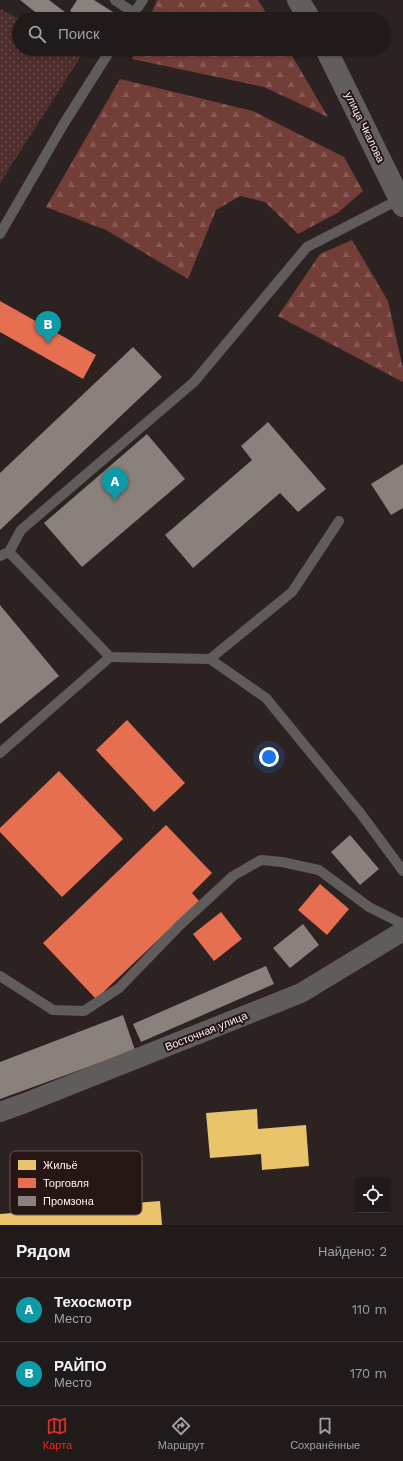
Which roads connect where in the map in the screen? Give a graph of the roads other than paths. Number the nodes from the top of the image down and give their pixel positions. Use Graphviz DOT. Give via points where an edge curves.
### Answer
graph roads {
  1 [pos="115,0"];
  2 [pos="143,0"];
  3 [pos="298,0"];
  4 [pos="128,12"];
  5 [pos="135,12"];
  6 [pos="306,12"];
  7 [pos="107,56"];
  8 [pos="330,56"];
  9 [pos="402,200"];
  10 [pos="0,234"];
  11 [pos="339,521"];
  12 [pos="5,554"];
  13 [pos="110,657"];
  14 [pos="210,659"];
  15 [pos="0,753"];
  16 [pos="403,872"];
  17 [pos="403,924"];
  18 [pos="403,931"];
  19 [pos="0,976"];
  20 [pos="0,1112"];
  1 -- 4 [label="lane"];
  2 -- 5 [label="lane"];
  3 -- 6 [label="main road"];
  7 -- 10 [label="lane"];
  8 -- 9 [label="main road, улица Чкалова"];
  9 -- 12 [label="lane" via="307,247 194,382 21,530"];
  11 -- 14 [label="lane" via="292,592"];
  12 -- 13 [label="lane"];
  13 -- 14 [label="lane"];
  13 -- 15 [label="lane"];
  14 -- 16 [label="lane" via="266,698 361,814"];
  17 -- 19 [label="lane" via="369,907 319,870 261,860 233,876 180,925 119,988 84,1012 53,1010"];
  18 -- 20 [label="street, Восточная улица" via="301,994"];
}
